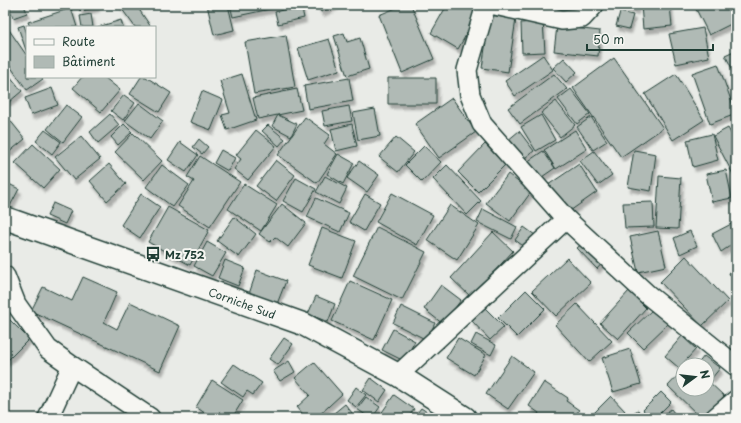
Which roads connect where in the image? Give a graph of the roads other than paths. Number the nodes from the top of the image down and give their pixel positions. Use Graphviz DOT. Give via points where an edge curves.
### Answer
graph roads {
  1 [pos="486,5"];
  2 [pos="495,5"];
  3 [pos="594,5"];
  4 [pos="5,218"];
  5 [pos="566,219"];
  6 [pos="5,276"];
  7 [pos="72,366"];
  8 [pos="736,366"];
  9 [pos="398,375"];
  10 [pos="736,400"];
  11 [pos="462,417"];
  12 [pos="48,418"];
  13 [pos="150,418"];
  14 [pos="714,418"];
  1 -- 5 [label="street" via="467,70 470,95 482,124"];
  2 -- 3 [label="street" via="562,20 582,18"];
  4 -- 9 [label="main road, Corniche Sud" via="303,324"];
  5 -- 8 [label="street" via="648,295"];
  5 -- 9 [label="street"];
  6 -- 7 [label="street" via="16,304 48,349"];
  7 -- 12 [label="street"];
  7 -- 13 [label="street"];
  9 -- 11 [label="main road, Corniche Sud"];
  10 -- 14 [label="street"];
}
